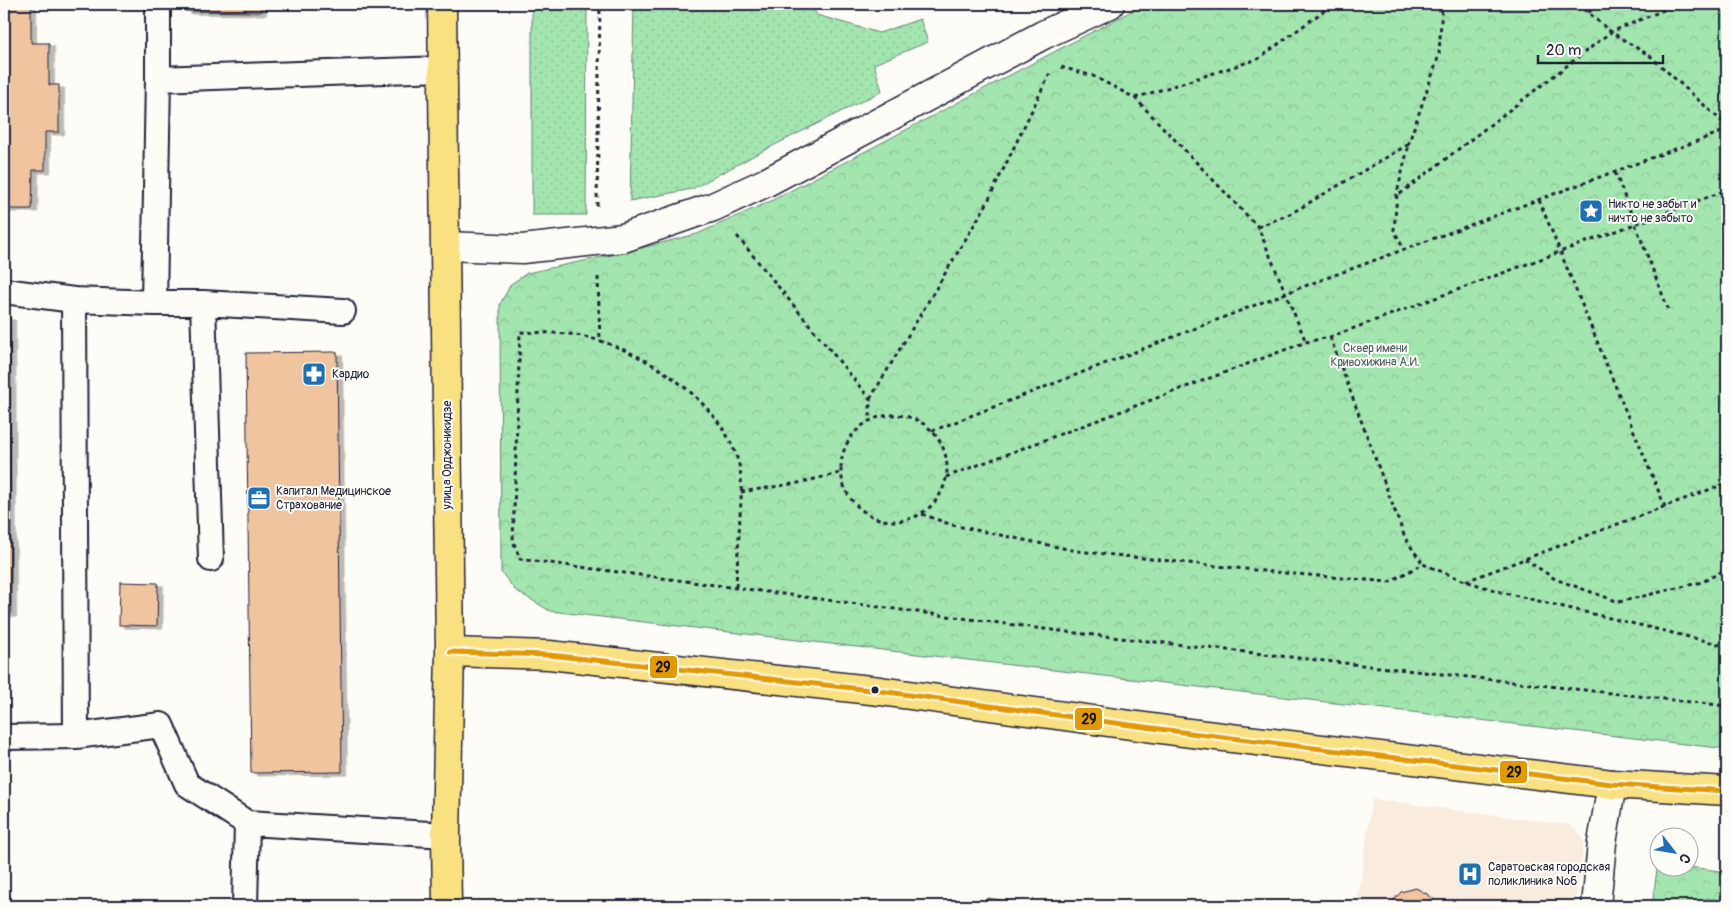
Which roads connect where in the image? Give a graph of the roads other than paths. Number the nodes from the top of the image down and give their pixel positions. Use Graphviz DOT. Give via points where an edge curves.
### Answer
graph roads {
  1 [pos="158,4"];
  2 [pos="442,4"];
  3 [pos="1110,4"];
  4 [pos="443,70"];
  5 [pos="158,79"];
  6 [pos="446,246"];
  7 [pos="4,291"];
  8 [pos="74,300"];
  9 [pos="203,302"];
  10 [pos="154,303"];
  11 [pos="343,311"];
  12 [pos="211,559"];
  13 [pos="450,652"];
  14 [pos="4,736"];
  15 [pos="76,736"];
  16 [pos="1612,784"];
  17 [pos="1727,791"];
  18 [pos="247,823"];
  19 [pos="446,835"];
  20 [pos="245,906"];
  21 [pos="447,906"];
  22 [pos="1596,906"];
  1 -- 5 [label="lane"];
  2 -- 4 [label="main road, улица Орджоникидзе"];
  3 -- 6 [label="street" via="1043,35 765,183 713,207 623,238 522,248"];
  4 -- 5 [label="lane"];
  4 -- 6 [label="main road, улица Орджоникидзе"];
  5 -- 10 [label="lane"];
  6 -- 13 [label="main road, улица Орджоникидзе"];
  7 -- 8 [label="lane"];
  8 -- 10 [label="lane"];
  8 -- 15 [label="lane"];
  9 -- 10 [label="lane"];
  9 -- 11 [label="lane"];
  9 -- 12 [label="lane"];
  13 -- 16 [label="main road" via="549,655 870,690"];
  13 -- 19 [label="main road, улица Орджоникидзе"];
  14 -- 15 [label="lane"];
  15 -- 18 [label="lane" via="161,725 187,784"];
  16 -- 17 [label="main road"];
  16 -- 22 [label="street"];
  18 -- 19 [label="lane"];
  18 -- 20 [label="lane"];
  19 -- 21 [label="main road, улица Орджоникидзе"];
}
